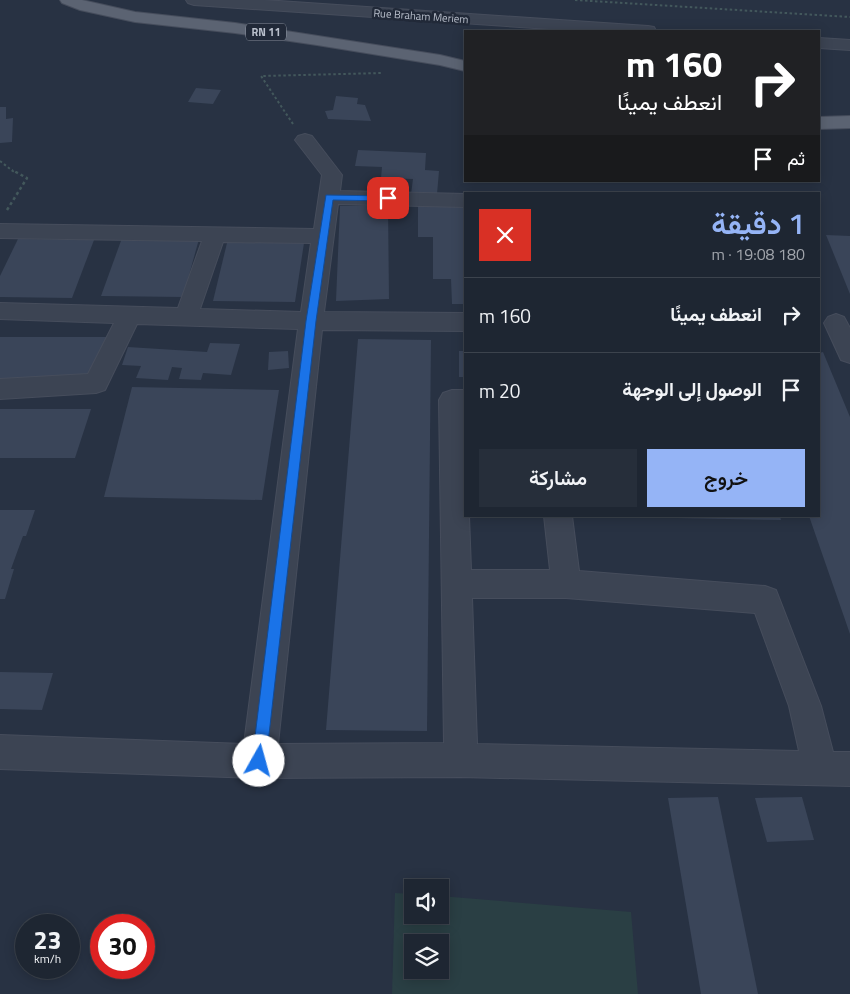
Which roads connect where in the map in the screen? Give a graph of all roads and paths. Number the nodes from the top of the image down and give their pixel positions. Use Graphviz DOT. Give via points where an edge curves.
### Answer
graph roads {
  1 [pos="68,0"];
  2 [pos="194,0"];
  3 [pos="575,0"];
  4 [pos="311,4"];
  5 [pos="850,18"];
  6 [pos="640,30"];
  7 [pos="820,43"];
  8 [pos="850,45"];
  9 [pos="464,66"];
  10 [pos="388,72"];
  11 [pos="850,122"];
  12 [pos="820,123"];
  13 [pos="305,140"];
  14 [pos="0,161"];
  15 [pos="329,197"];
  16 [pos="464,200"];
  17 [pos="2,223"];
  18 [pos="215,234"];
  19 [pos="324,236"];
  20 [pos="0,311"];
  21 [pos="130,315"];
  22 [pos="186,317"];
  23 [pos="311,321"];
  24 [pos="464,322"];
  25 [pos="835,323"];
  26 [pos="850,354"];
  27 [pos="0,389"];
  28 [pos="464,400"];
  29 [pos="558,517"];
  30 [pos="456,584"];
  31 [pos="566,584"];
  32 [pos="0,752"];
  33 [pos="461,760"];
  34 [pos="259,761"];
  35 [pos="835,769"];
  1 -- 9 [label="main road, RN 11" via="134,17 308,38"];
  2 -- 4 [label="street, Rue Braham Meriem"];
  3 -- 5 [label="path"];
  4 -- 6 [label="street, Rue Braham Meriem" via="512,15"];
  7 -- 8 [label="street"];
  10 -- 13 [label="path" via="261,76"];
  11 -- 12 [label="main road"];
  13 -- 15 [label="street" via="332,175"];
  14 -- 17 [label="path" via="27,178"];
  15 -- 16 [label="street"];
  15 -- 19 [label="street"];
  17 -- 18 [label="street"];
  18 -- 19 [label="street"];
  18 -- 22 [label="street"];
  19 -- 23 [label="street"];
  20 -- 21 [label="street"];
  21 -- 22 [label="street"];
  21 -- 27 [label="street" via="96,383"];
  22 -- 23 [label="street"];
  23 -- 24 [label="street"];
  23 -- 34 [label="street"];
  25 -- 26 [label="street"];
  28 -- 30 [label="street" via="452,400"];
  29 -- 31 [label="street"];
  30 -- 31 [label="street"];
  30 -- 33 [label="street"];
  31 -- 35 [label="street" via="766,600 805,706"];
  32 -- 34 [label="street"];
  33 -- 34 [label="street"];
  33 -- 35 [label="street"];
}
